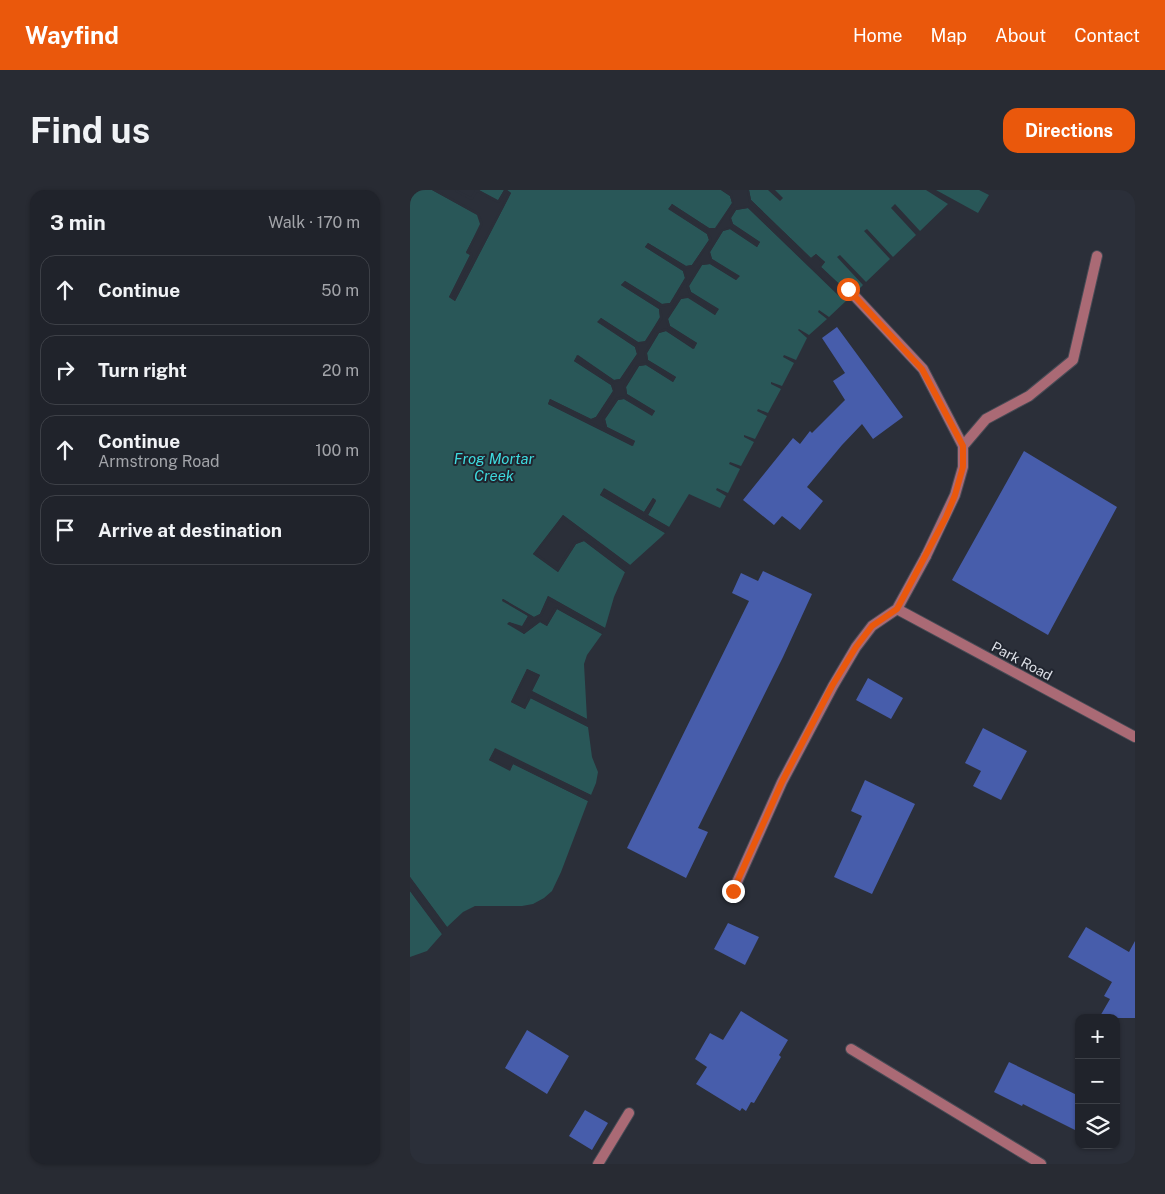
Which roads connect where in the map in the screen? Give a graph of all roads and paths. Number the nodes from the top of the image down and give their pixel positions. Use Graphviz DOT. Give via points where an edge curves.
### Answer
graph roads {
  1 [pos="1097,256"];
  2 [pos="848,289"];
  3 [pos="963,446"];
  4 [pos="897,609"];
  5 [pos="1135,737"];
  6 [pos="733,891"];
  7 [pos="851,1049"];
  8 [pos="629,1113"];
  9 [pos="598,1164"];
  10 [pos="1041,1164"];
  1 -- 3 [label="street" via="1073,360 1029,396 986,419"];
  2 -- 3 [label="street" via="922,369"];
  3 -- 4 [label="street" via="963,467 955,495"];
  4 -- 5 [label="street, Park Road"];
  4 -- 6 [label="street" via="872,626 832,686 782,782"];
  7 -- 10 [label="street"];
  8 -- 9 [label="street"];
}
